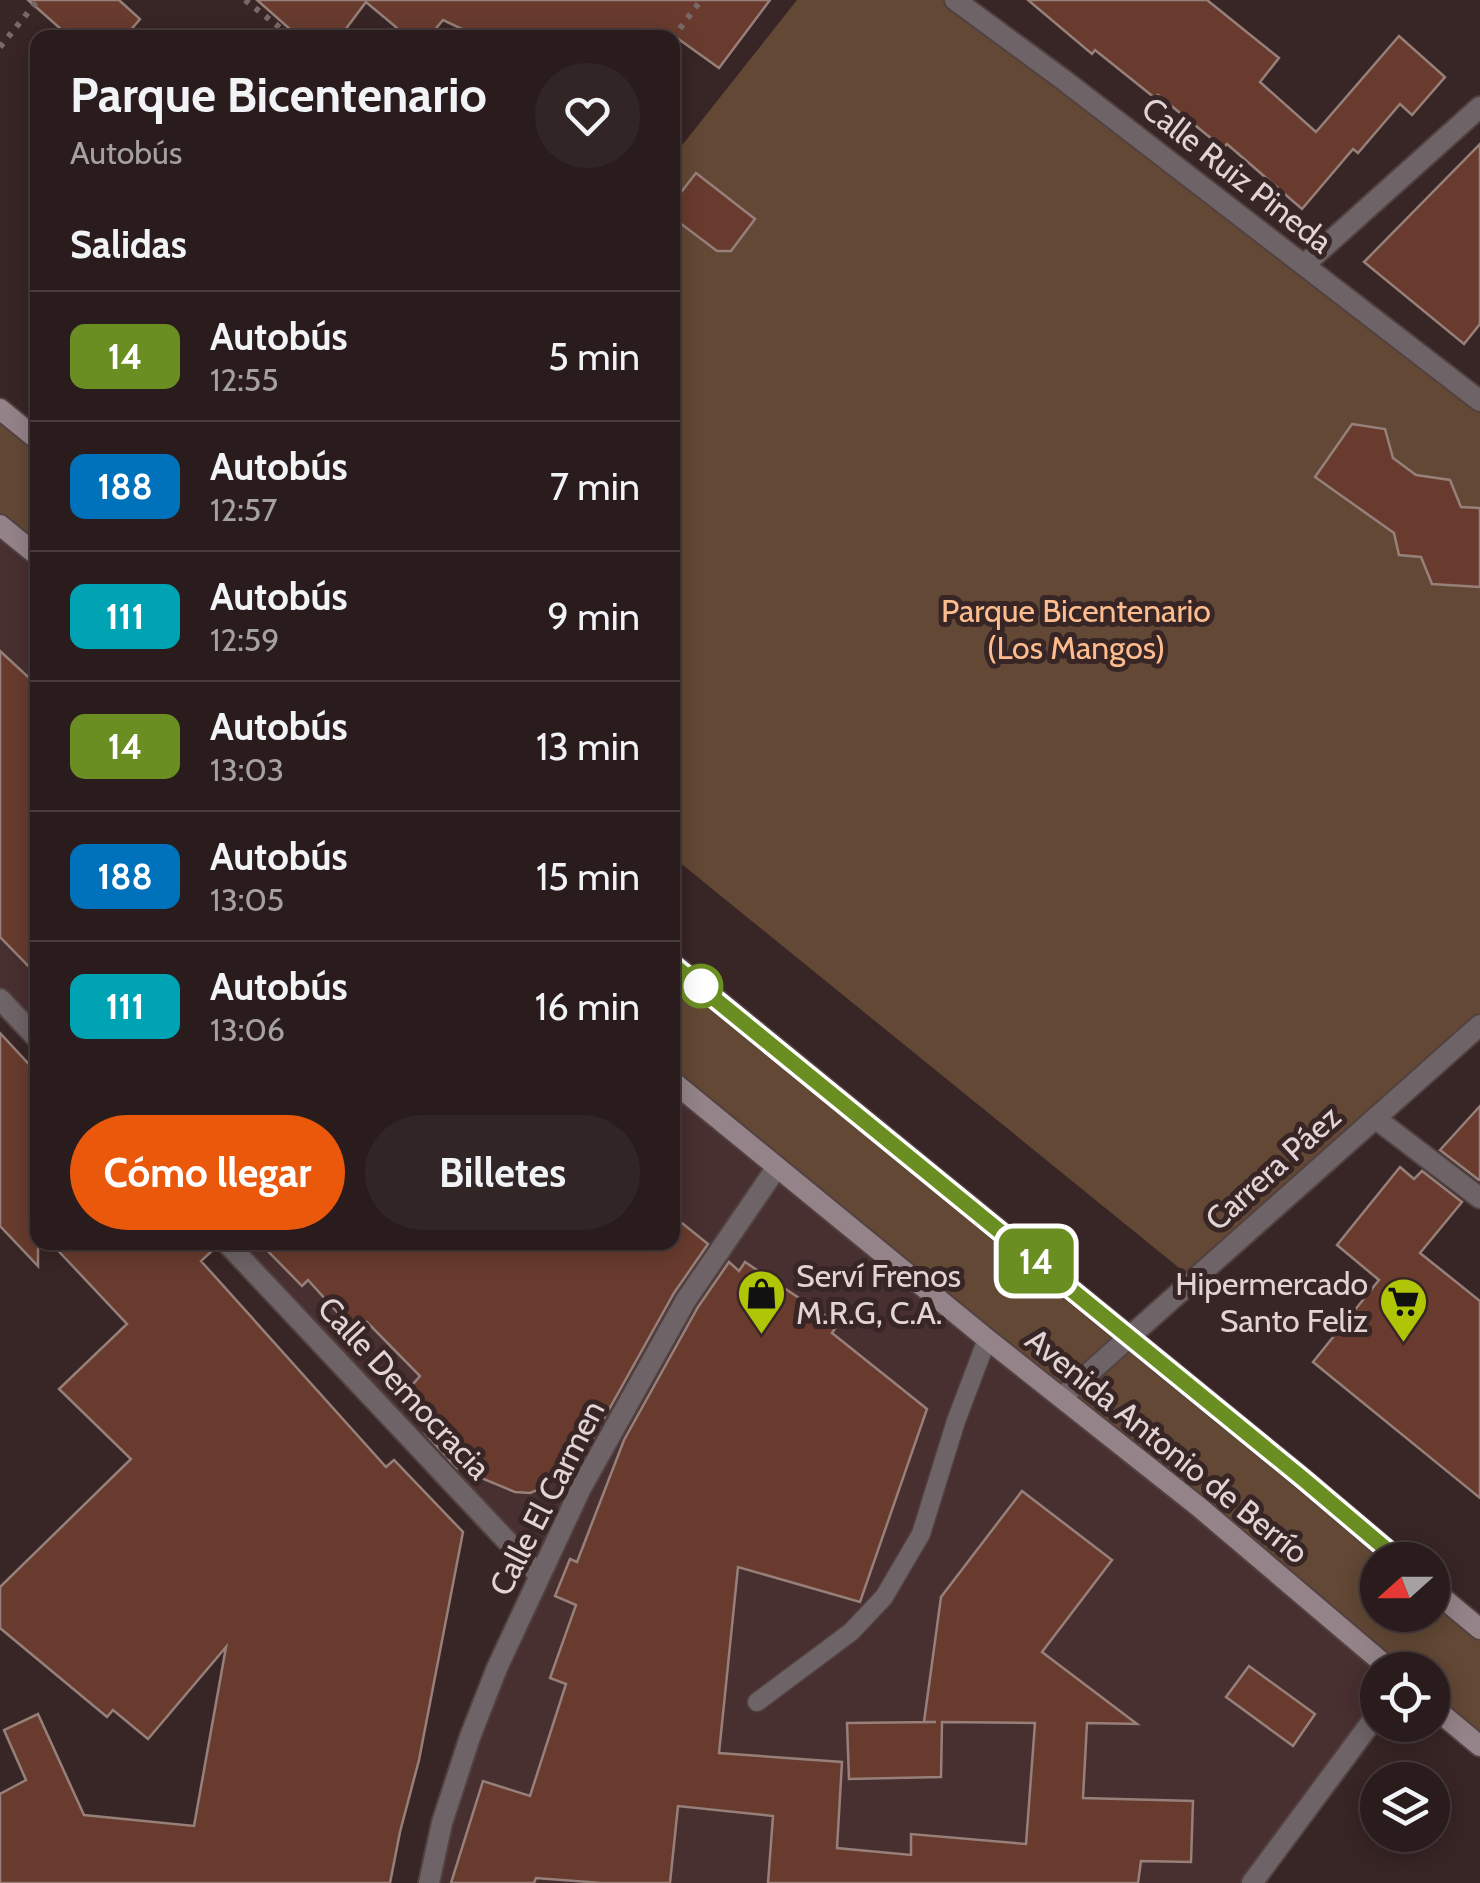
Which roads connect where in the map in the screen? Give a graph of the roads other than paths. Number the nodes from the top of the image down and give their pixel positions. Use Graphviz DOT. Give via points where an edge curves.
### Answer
graph roads {
  1 [pos="954,0"];
  2 [pos="1480,107"];
  3 [pos="1304,265"];
  4 [pos="1480,401"];
  5 [pos="0,409"];
  6 [pos="30,433"];
  7 [pos="0,525"];
  8 [pos="30,549"];
  9 [pos="680,971"];
  10 [pos="0,999"];
  11 [pos="1480,1025"];
  12 [pos="30,1031"];
  13 [pos="680,1087"];
  14 [pos="1375,1118"];
  15 [pos="778,1167"];
  16 [pos="1480,1198"];
  17 [pos="234,1250"];
  18 [pos="1130,1337"];
  19 [pos="987,1340"];
  20 [pos="1062,1397"];
  21 [pos="1377,1542"];
  22 [pos="539,1575"];
  23 [pos="1450,1604"];
  24 [pos="1480,1629"];
  25 [pos="1369,1652"];
  26 [pos="758,1702"];
  27 [pos="1450,1721"];
  28 [pos="1360,1736"];
  29 [pos="1480,1746"];
  30 [pos="429,1883"];
  31 [pos="1252,1883"];
  1 -- 3 [label="street, Calle Ruiz Pineda"];
  2 -- 3 [label="street"];
  3 -- 4 [label="street, Calle Ruiz Pineda"];
  5 -- 6 [label="street"];
  7 -- 8 [label="street"];
  9 -- 18 [label="street, Avenida Antonio de Berrío"];
  10 -- 12 [label="street"];
  11 -- 14 [label="street, Carrera Páez"];
  13 -- 15 [label="street, Avenida Antonio de Berrío"];
  14 -- 16 [label="street"];
  14 -- 18 [label="street, Carrera Páez"];
  15 -- 19 [label="street, Avenida Antonio de Berrío"];
  15 -- 22 [label="street, Calle El Carmen" via="686,1300"];
  17 -- 22 [label="street, Calle Democracia"];
  18 -- 20 [label="street, Carrera Páez"];
  18 -- 21 [label="street, Avenida Antonio de Berrío"];
  19 -- 20 [label="street, Avenida Antonio de Berrío"];
  19 -- 26 [label="lane" via="921,1534 884,1596 851,1632"];
  20 -- 25 [label="street, Avenida Antonio de Berrío"];
  22 -- 30 [label="street, Calle El Carmen" via="470,1737"];
  23 -- 24 [label="street"];
  27 -- 29 [label="street"];
  28 -- 31 [label="street"];
}
